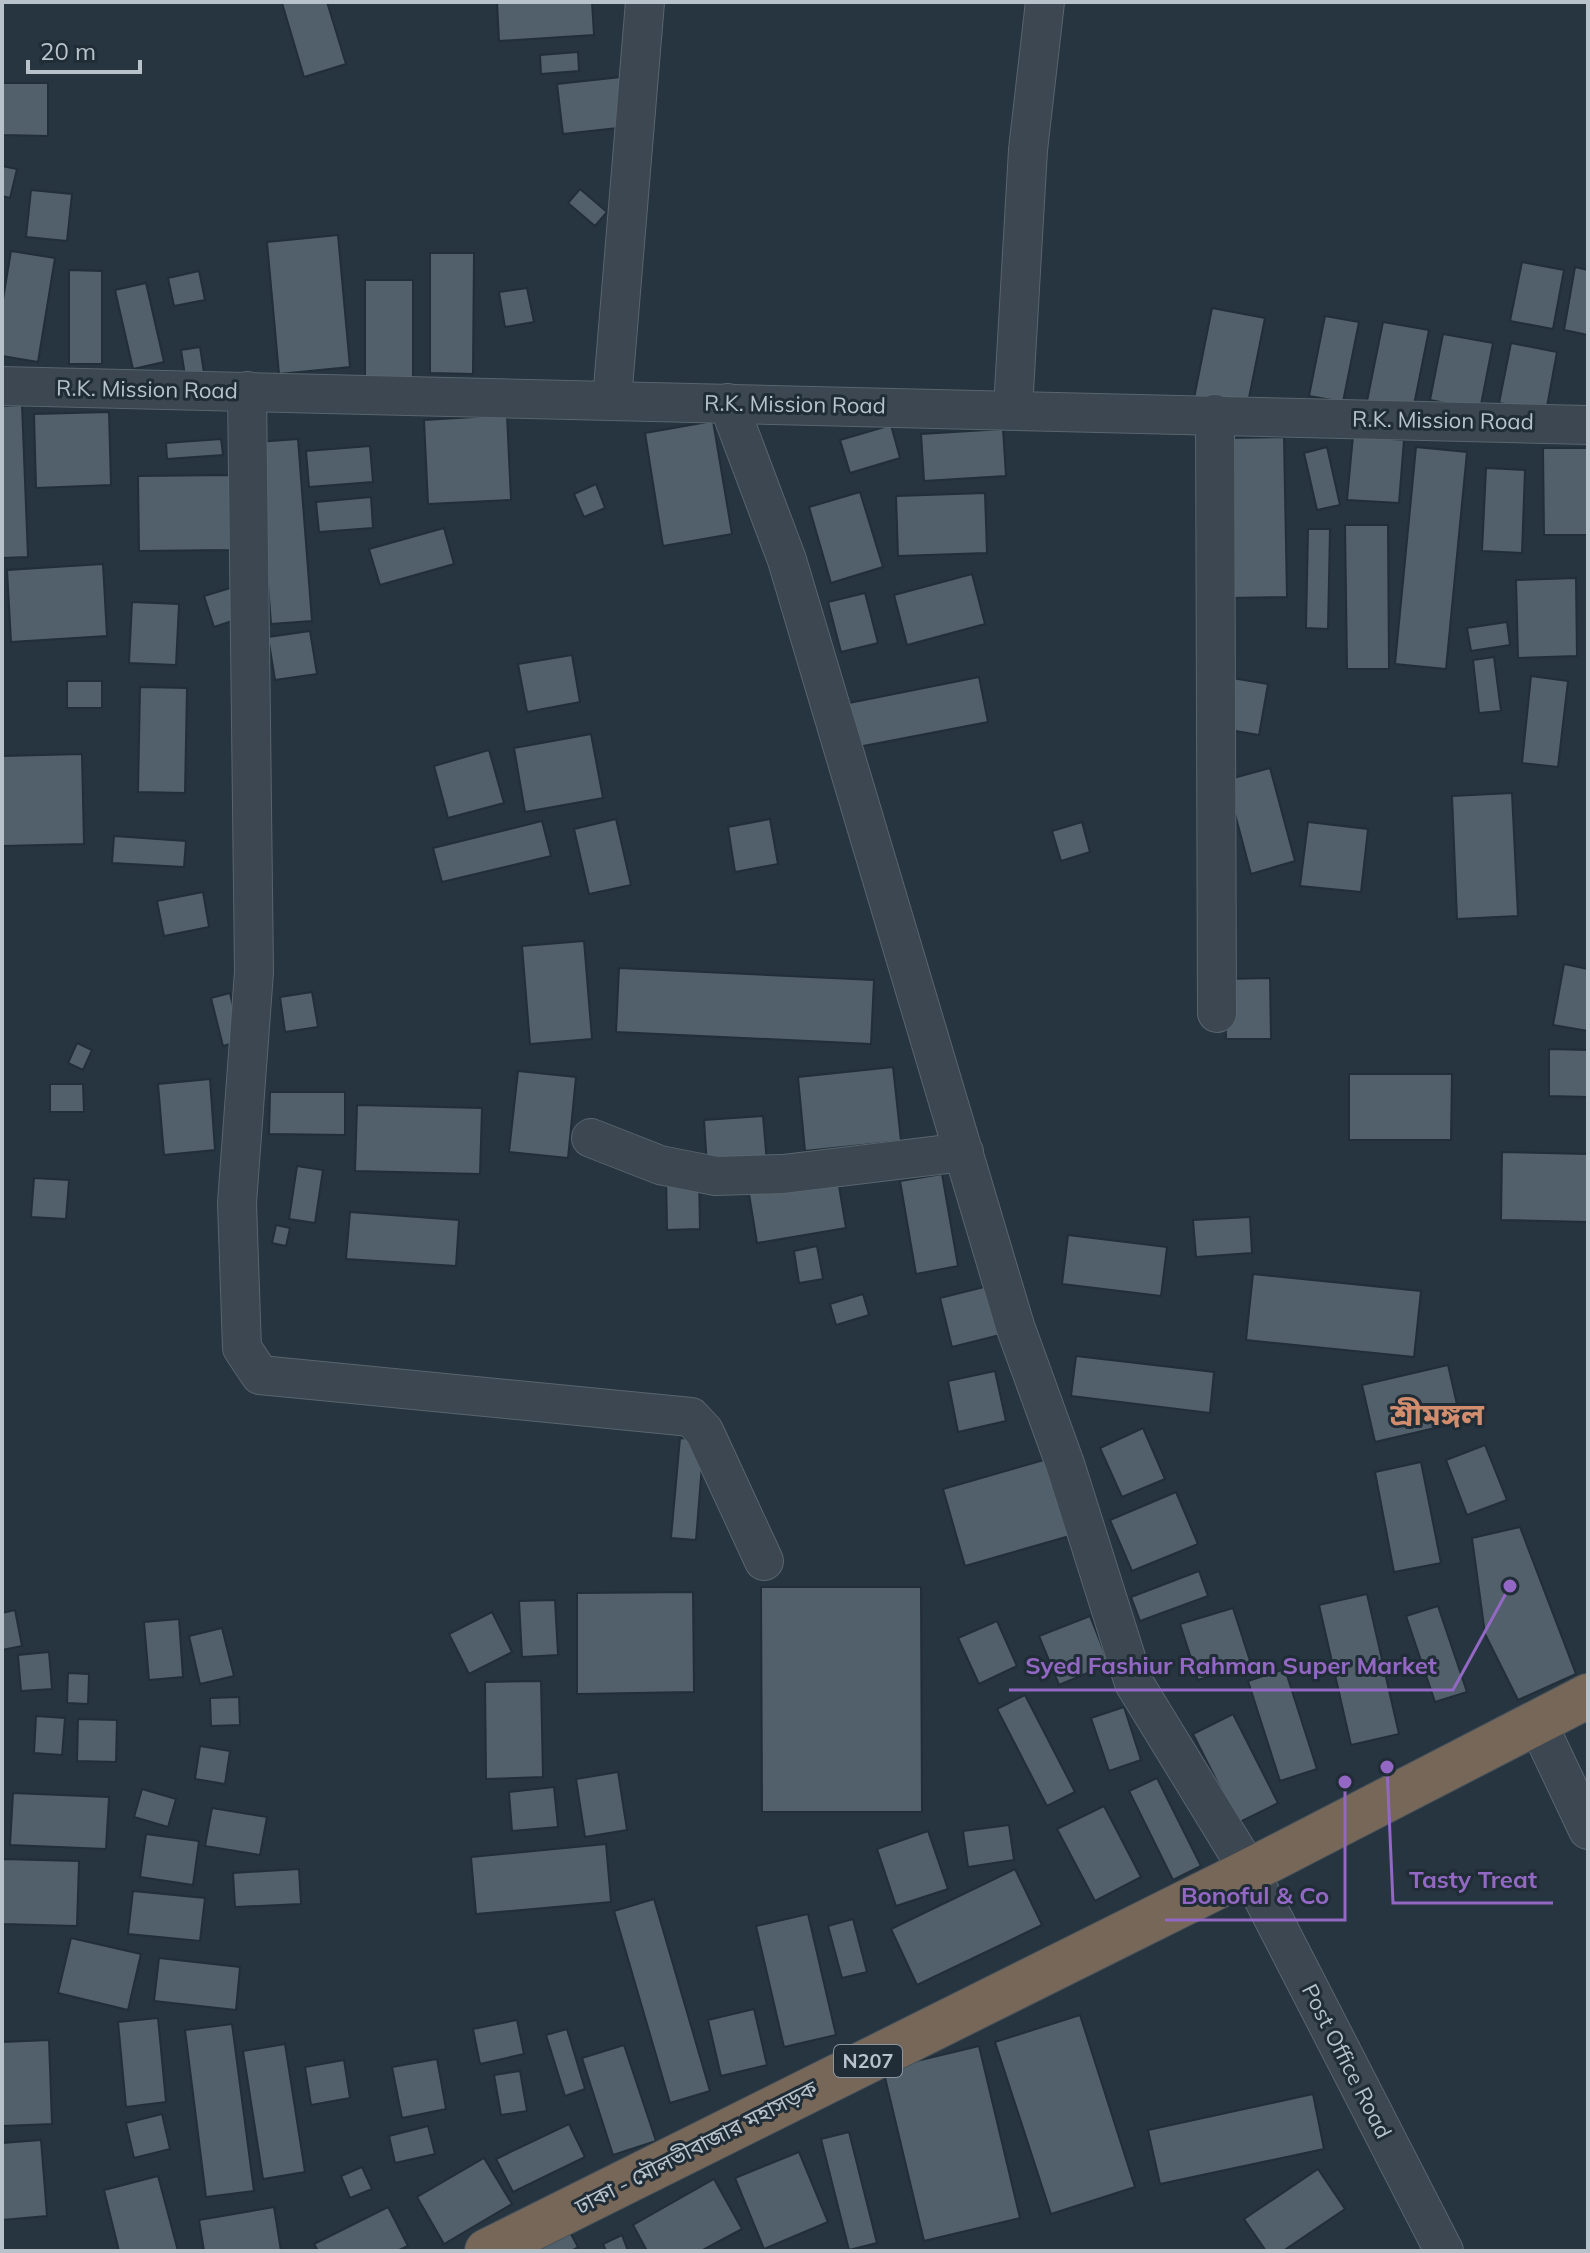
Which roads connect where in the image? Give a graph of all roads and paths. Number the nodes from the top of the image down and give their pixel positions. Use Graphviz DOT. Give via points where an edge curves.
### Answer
graph roads {
  1 [pos="645,2"];
  2 [pos="1045,2"];
  3 [pos="2,386"];
  4 [pos="247,391"];
  5 [pos="612,400"];
  6 [pos="728,403"];
  7 [pos="1013,409"];
  8 [pos="1215,414"];
  9 [pos="1588,425"];
  10 [pos="1217,1013"];
  11 [pos="591,1138"];
  12 [pos="964,1152"];
  13 [pos="764,1561"];
  14 [pos="1588,1696"];
  15 [pos="1537,1722"];
  16 [pos="1588,1830"];
  17 [pos="1249,1871"];
  18 [pos="487,2251"];
  19 [pos="1444,2251"];
  1 -- 5 [label="street"];
  2 -- 7 [label="street" via="1028,150"];
  3 -- 4 [label="street, R.K. Mission Road"];
  4 -- 5 [label="street, R.K. Mission Road"];
  4 -- 13 [label="street" via="254,972 237,1203 242,1348 260,1375 691,1417 700,1423"];
  5 -- 6 [label="street, R.K. Mission Road"];
  6 -- 7 [label="street, R.K. Mission Road"];
  6 -- 12 [label="street, Post Office Road" via="787,560"];
  7 -- 8 [label="street, R.K. Mission Road"];
  8 -- 9 [label="street, R.K. Mission Road"];
  8 -- 10 [label="street"];
  11 -- 12 [label="street" via="660,1165 716,1176 783,1174"];
  12 -- 17 [label="street, Post Office Road" via="1015,1326 1134,1683"];
  14 -- 15 [label="highway, N207"];
  15 -- 16 [label="street"];
  15 -- 17 [label="highway, N207"];
  17 -- 18 [label="highway, ঢাকা - মৌলভীবাজার মহাসড়ক / N207"];
  17 -- 19 [label="street, Post Office Road"];
}
